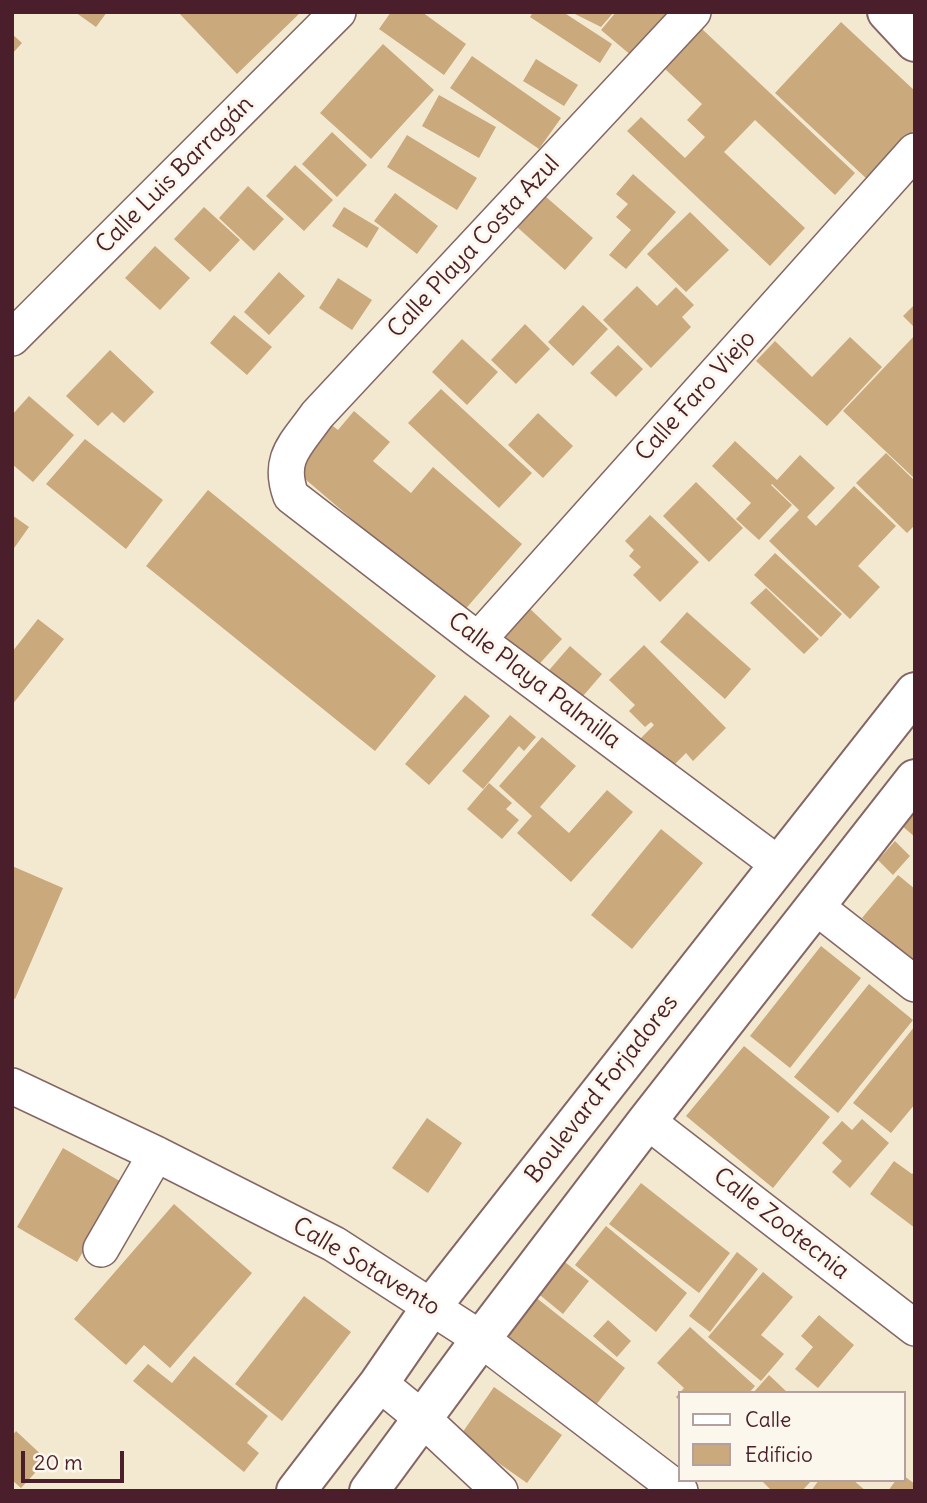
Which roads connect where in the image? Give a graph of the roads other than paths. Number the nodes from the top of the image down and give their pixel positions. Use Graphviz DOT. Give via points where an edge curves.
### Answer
graph roads {
  1 [pos="338,12"];
  2 [pos="693,12"];
  3 [pos="887,12"];
  4 [pos="915,41"];
  5 [pos="915,151"];
  6 [pos="12,338"];
  7 [pos="291,496"];
  8 [pos="478,640"];
  9 [pos="915,692"];
  10 [pos="915,779"];
  11 [pos="778,864"];
  12 [pos="815,906"];
  13 [pos="915,984"];
  14 [pos="16,1095"];
  15 [pos="647,1121"];
  16 [pos="156,1154"];
  17 [pos="101,1249"];
  18 [pos="432,1306"];
  19 [pos="915,1328"];
  20 [pos="481,1339"];
  21 [pos="379,1383"];
  22 [pos="423,1419"];
  23 [pos="296,1491"];
  24 [pos="369,1491"];
  25 [pos="500,1491"];
  26 [pos="680,1491"];
  1 -- 6 [label="street, Calle Luis Barragán"];
  2 -- 7 [label="street, Calle Playa Costa Azul" via="317,415 286,464"];
  3 -- 4 [label="street"];
  5 -- 8 [label="street, Calle Faro Viejo"];
  7 -- 8 [label="street, Calle Playa Palmilla"];
  8 -- 11 [label="street, Calle Playa Palmilla"];
  9 -- 11 [label="street, Boulevard Forjadores"];
  10 -- 12 [label="street"];
  11 -- 18 [label="street, Boulevard Forjadores"];
  12 -- 13 [label="street"];
  12 -- 15 [label="street"];
  14 -- 16 [label="street, Calle Sotavento"];
  15 -- 19 [label="street, Calle Zootecnia"];
  15 -- 20 [label="street"];
  16 -- 17 [label="street"];
  16 -- 18 [label="street, Calle Sotavento" via="334,1244"];
  18 -- 20 [label="street, Calle Sotavento"];
  18 -- 21 [label="street, Boulevard Forjadores"];
  20 -- 22 [label="street"];
  20 -- 26 [label="street, Calle Sotavento"];
  21 -- 22 [label="street"];
  21 -- 23 [label="street, Boulevard Forjadores"];
  22 -- 24 [label="street"];
  22 -- 25 [label="street"];
}
